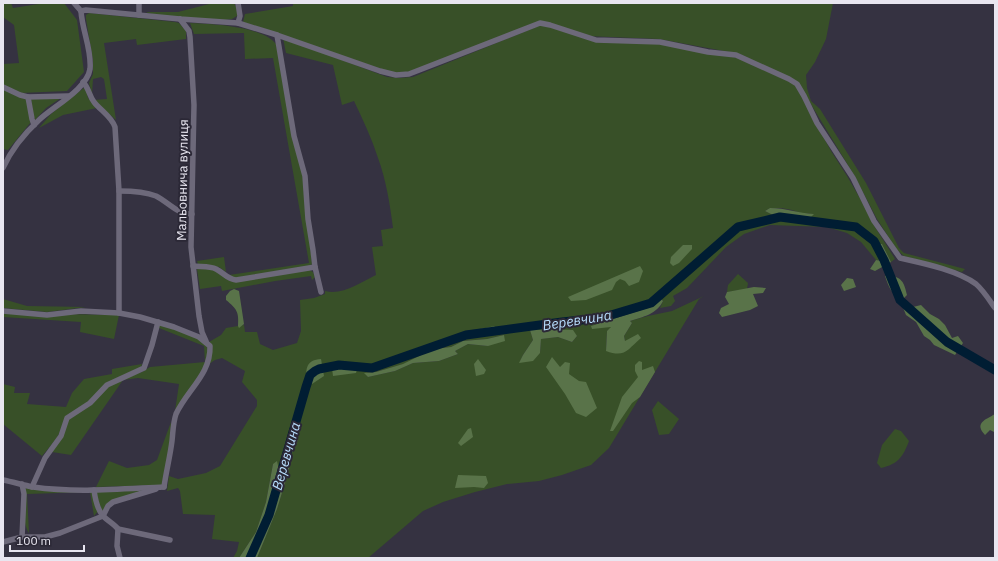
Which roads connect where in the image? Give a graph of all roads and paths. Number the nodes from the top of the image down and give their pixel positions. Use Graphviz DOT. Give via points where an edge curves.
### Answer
graph roads {
  1 [pos="74,3"];
  2 [pos="139,3"];
  3 [pos="238,3"];
  4 [pos="82,11"];
  5 [pos="140,15"];
  6 [pos="180,19"];
  7 [pos="238,23"];
  8 [pos="277,35"];
  9 [pos="83,82"];
  10 [pos="3,86"];
  11 [pos="69,96"];
  12 [pos="28,97"];
  13 [pos="34,125"];
  14 [pos="3,168"];
  15 [pos="119,191"];
  16 [pos="192,214"];
  17 [pos="194,266"];
  18 [pos="315,267"];
  19 [pos="321,292"];
  20 [pos="995,308"];
  21 [pos="3,311"];
  22 [pos="119,313"];
  23 [pos="158,322"];
  24 [pos="208,344"];
  25 [pos="3,480"];
  26 [pos="22,484"];
  27 [pos="32,487"];
  28 [pos="164,487"];
  29 [pos="94,490"];
  30 [pos="103,516"];
  31 [pos="118,530"];
  32 [pos="22,537"];
  33 [pos="170,540"];
  34 [pos="3,542"];
  35 [pos="120,558"];
  1 -- 4 [label="street"];
  2 -- 5 [label="street"];
  3 -- 7 [label="street"];
  4 -- 5 [label="street"];
  4 -- 9 [label="street" via="90,65"];
  5 -- 6 [label="street"];
  6 -- 7 [label="street"];
  6 -- 16 [label="street, Мальовнича вулиця" via="189,31 190,37 194,105"];
  7 -- 8 [label="street"];
  8 -- 18 [label="street" via="294,136 304,176"];
  8 -- 20 [label="street" via="396,75 409,74 540,23 596,40 660,42 747,59 797,84 817,123 853,178 874,221 900,258 961,276 976,284"];
  9 -- 11 [label="street"];
  9 -- 15 [label="street" via="94,102 113,122"];
  10 -- 12 [label="street"];
  11 -- 12 [label="street"];
  11 -- 13 [label="street"];
  12 -- 13 [label="street"];
  13 -- 14 [label="street"];
  15 -- 16 [label="street" via="154,195 173,208"];
  15 -- 22 [label="street"];
  16 -- 17 [label="street, Мальовнича вулиця" via="191,247"];
  17 -- 18 [label="street" via="213,268 236,280"];
  17 -- 24 [label="street, Мальовнича вулиця" via="200,322"];
  18 -- 19 [label="street"];
  21 -- 22 [label="street" via="47,314 81,311"];
  22 -- 23 [label="street"];
  23 -- 24 [label="street" via="199,337"];
  23 -- 27 [label="street" via="144,368 107,385 90,403 67,418 61,436 45,458"];
  24 -- 28 [label="street" via="210,353 204,372 176,414"];
  25 -- 26 [label="street"];
  26 -- 27 [label="street"];
  26 -- 32 [label="street"];
  27 -- 29 [label="street"];
  28 -- 29 [label="street"];
  28 -- 30 [label="street" via="113,502"];
  29 -- 30 [label="street"];
  30 -- 31 [label="street"];
  30 -- 32 [label="street" via="45,537"];
  31 -- 33 [label="street"];
  31 -- 35 [label="street" via="117,546"];
  32 -- 34 [label="street"];
}
